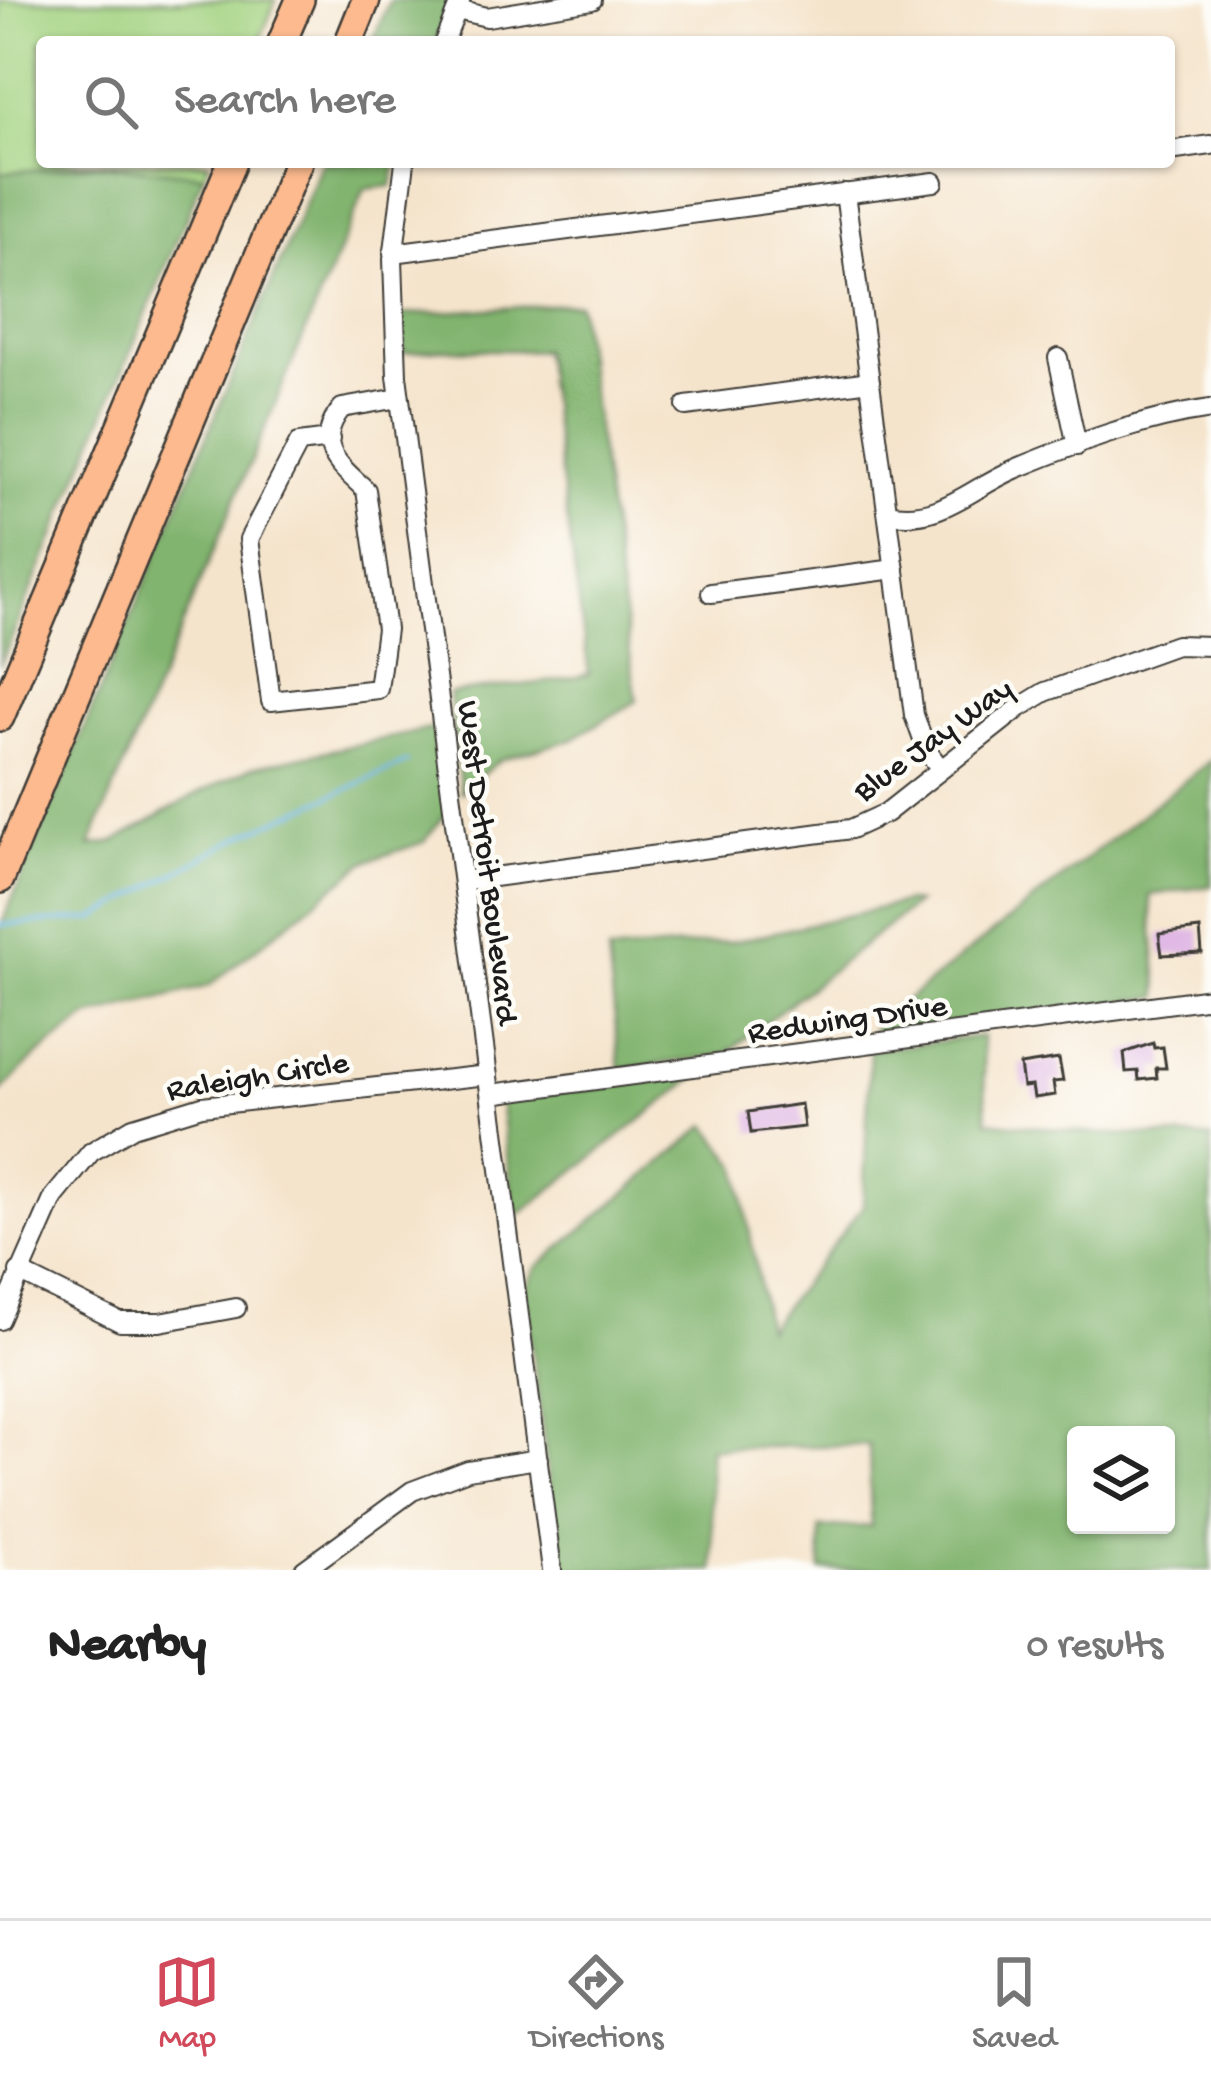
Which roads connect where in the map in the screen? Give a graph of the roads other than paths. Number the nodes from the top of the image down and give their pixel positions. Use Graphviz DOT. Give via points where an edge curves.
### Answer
graph roads {
  1 [pos="367,0"];
  2 [pos="592,0"];
  3 [pos="296,5"];
  4 [pos="459,5"];
  5 [pos="284,36"];
  6 [pos="352,36"];
  7 [pos="446,36"];
  8 [pos="1211,145"];
  9 [pos="1175,150"];
  10 [pos="229,168"];
  11 [pos="296,168"];
  12 [pos="404,168"];
  13 [pos="934,182"];
  14 [pos="845,193"];
  15 [pos="393,253"];
  16 [pos="1058,358"];
  17 [pos="870,381"];
  18 [pos="400,398"];
  19 [pos="686,406"];
  20 [pos="1211,409"];
  21 [pos="330,439"];
  22 [pos="1077,446"];
  23 [pos="888,514"];
  24 [pos="895,569"];
  25 [pos="711,593"];
  26 [pos="1211,646"];
  27 [pos="0,717"];
  28 [pos="941,769"];
  29 [pos="0,880"];
  30 [pos="464,880"];
  31 [pos="1211,998"];
  32 [pos="489,1084"];
  33 [pos="20,1272"];
  34 [pos="236,1308"];
  35 [pos="0,1320"];
  36 [pos="538,1459"];
  37 [pos="304,1570"];
  38 [pos="552,1570"];
  1 -- 6 [label="highway"];
  2 -- 4 [label="street" via="488,17"];
  3 -- 5 [label="highway"];
  4 -- 7 [label="street"];
  8 -- 9 [label="street"];
  10 -- 27 [label="highway"];
  11 -- 29 [label="highway"];
  12 -- 15 [label="street, West Detroit Boulevard"];
  13 -- 14 [label="street"];
  14 -- 15 [label="street"];
  14 -- 17 [label="street"];
  15 -- 18 [label="street, West Detroit Boulevard"];
  16 -- 22 [label="street"];
  17 -- 19 [label="street"];
  17 -- 23 [label="street"];
  18 -- 21 [label="street" via="342,408"];
  18 -- 30 [label="street, West Detroit Boulevard"];
  20 -- 22 [label="street"];
  21 -- 21 [label="street" via="340,469 366,490 386,629 378,688 271,701 249,539 299,443"];
  22 -- 23 [label="street" via="943,510"];
  23 -- 24 [label="street"];
  24 -- 25 [label="street"];
  24 -- 28 [label="street" via="914,715"];
  26 -- 28 [label="street, Blue Jay Way" via="1176,645 1045,692"];
  28 -- 30 [label="street, Blue Jay Way" via="886,813 850,829"];
  30 -- 32 [label="street, West Detroit Boulevard"];
  31 -- 32 [label="street, Redwing Drive"];
  32 -- 33 [label="street, Raleigh Circle" via="202,1106 133,1127 70,1173"];
  32 -- 36 [label="street, West Detroit Boulevard"];
  33 -- 34 [label="street" via="120,1322"];
  33 -- 35 [label="street, Raleigh Circle"];
  36 -- 37 [label="street" via="468,1470 412,1491"];
  36 -- 38 [label="street, West Detroit Boulevard"];
}
